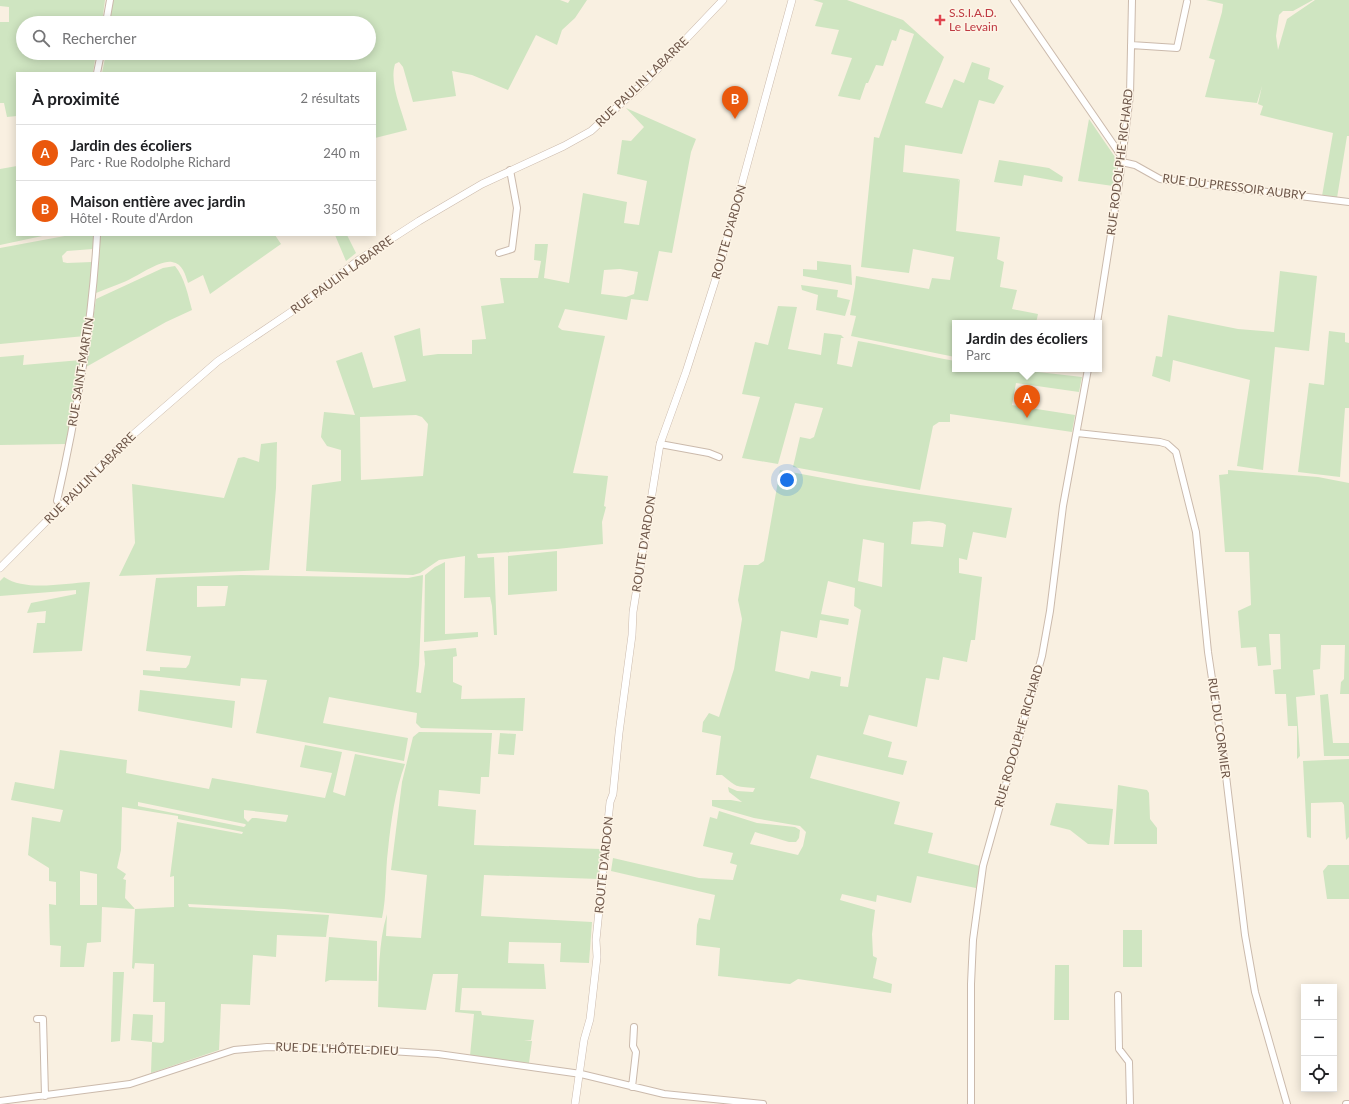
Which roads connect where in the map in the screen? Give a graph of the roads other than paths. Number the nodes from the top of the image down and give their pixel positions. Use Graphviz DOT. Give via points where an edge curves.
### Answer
graph roads {
  1 [pos="110,0"];
  2 [pos="723,0"];
  3 [pos="792,0"];
  4 [pos="1014,0"];
  5 [pos="1132,0"];
  6 [pos="1187,2"];
  7 [pos="107,16"];
  8 [pos="1131,45"];
  9 [pos="100,60"];
  10 [pos="97,72"];
  11 [pos="1122,159"];
  12 [pos="510,170"];
  13 [pos="1349,202"];
  14 [pos="97,236"];
  15 [pos="499,253"];
  16 [pos="1098,320"];
  17 [pos="1087,372"];
  18 [pos="1077,433"];
  19 [pos="660,444"];
  20 [pos="719,457"];
  21 [pos="61,505"];
  22 [pos="0,568"];
  23 [pos="1118,995"];
  24 [pos="37,1019"];
  25 [pos="634,1028"];
  26 [pos="581,1074"];
  27 [pos="632,1087"];
  28 [pos="45,1096"];
  29 [pos="0,1101"];
  30 [pos="576,1104"];
  31 [pos="763,1104"];
  32 [pos="971,1104"];
  33 [pos="1130,1104"];
  34 [pos="1287,1104"];
  1 -- 7 [label="street"];
  2 -- 12 [label="street, RUE PAULIN LABARRE" via="648,79 591,131"];
  3 -- 19 [label="street, ROUTE D'ARDON" via="717,275"];
  4 -- 11 [label="street"];
  5 -- 8 [label="street, RUE RODOLPHE RICHARD"];
  6 -- 8 [label="street" via="1176,48"];
  8 -- 11 [label="street, RUE RODOLPHE RICHARD" via="1130,95"];
  9 -- 10 [label="street"];
  11 -- 13 [label="street, RUE DU PRESSOIR AUBRY" via="1160,179"];
  11 -- 16 [label="street, RUE RODOLPHE RICHARD"];
  12 -- 15 [label="street" via="517,208 512,249"];
  12 -- 21 [label="street, RUE PAULIN LABARRE" via="444,206 366,255 294,310 218,361 128,440"];
  14 -- 21 [label="street, RUE SAINT-MARTIN" via="85,359 57,501"];
  17 -- 18 [label="street, RUE RODOLPHE RICHARD"];
  18 -- 32 [label="street, RUE RODOLPHE RICHARD" via="1063,506 1042,656 983,866 973,940"];
  18 -- 34 [label="street, RUE DU CORMIER" via="1160,442 1167,444 1176,452 1196,532 1208,652 1246,942 1255,992"];
  19 -- 20 [label="street"];
  19 -- 26 [label="street, ROUTE D'ARDON" via="633,612 613,794 610,802 593,997 584,1040"];
  21 -- 22 [label="street, RUE PAULIN LABARRE"];
  23 -- 33 [label="street" via="1119,1049 1129,1062"];
  24 -- 28 [label="street" via="43,1019"];
  25 -- 27 [label="street" via="633,1046 636,1052"];
  26 -- 27 [label="street, RUE DE L'HÔTEL-DIEU"];
  26 -- 28 [label="street, RUE DE L'HÔTEL-DIEU" via="400,1051 267,1046 234,1050 130,1084"];
  26 -- 30 [label="street, ROUTE D'ARDON"];
  27 -- 31 [label="street, RUE DE L'HÔTEL-DIEU" via="664,1094"];
  28 -- 29 [label="street, RUE DE L'HÔTEL-DIEU"];
}
